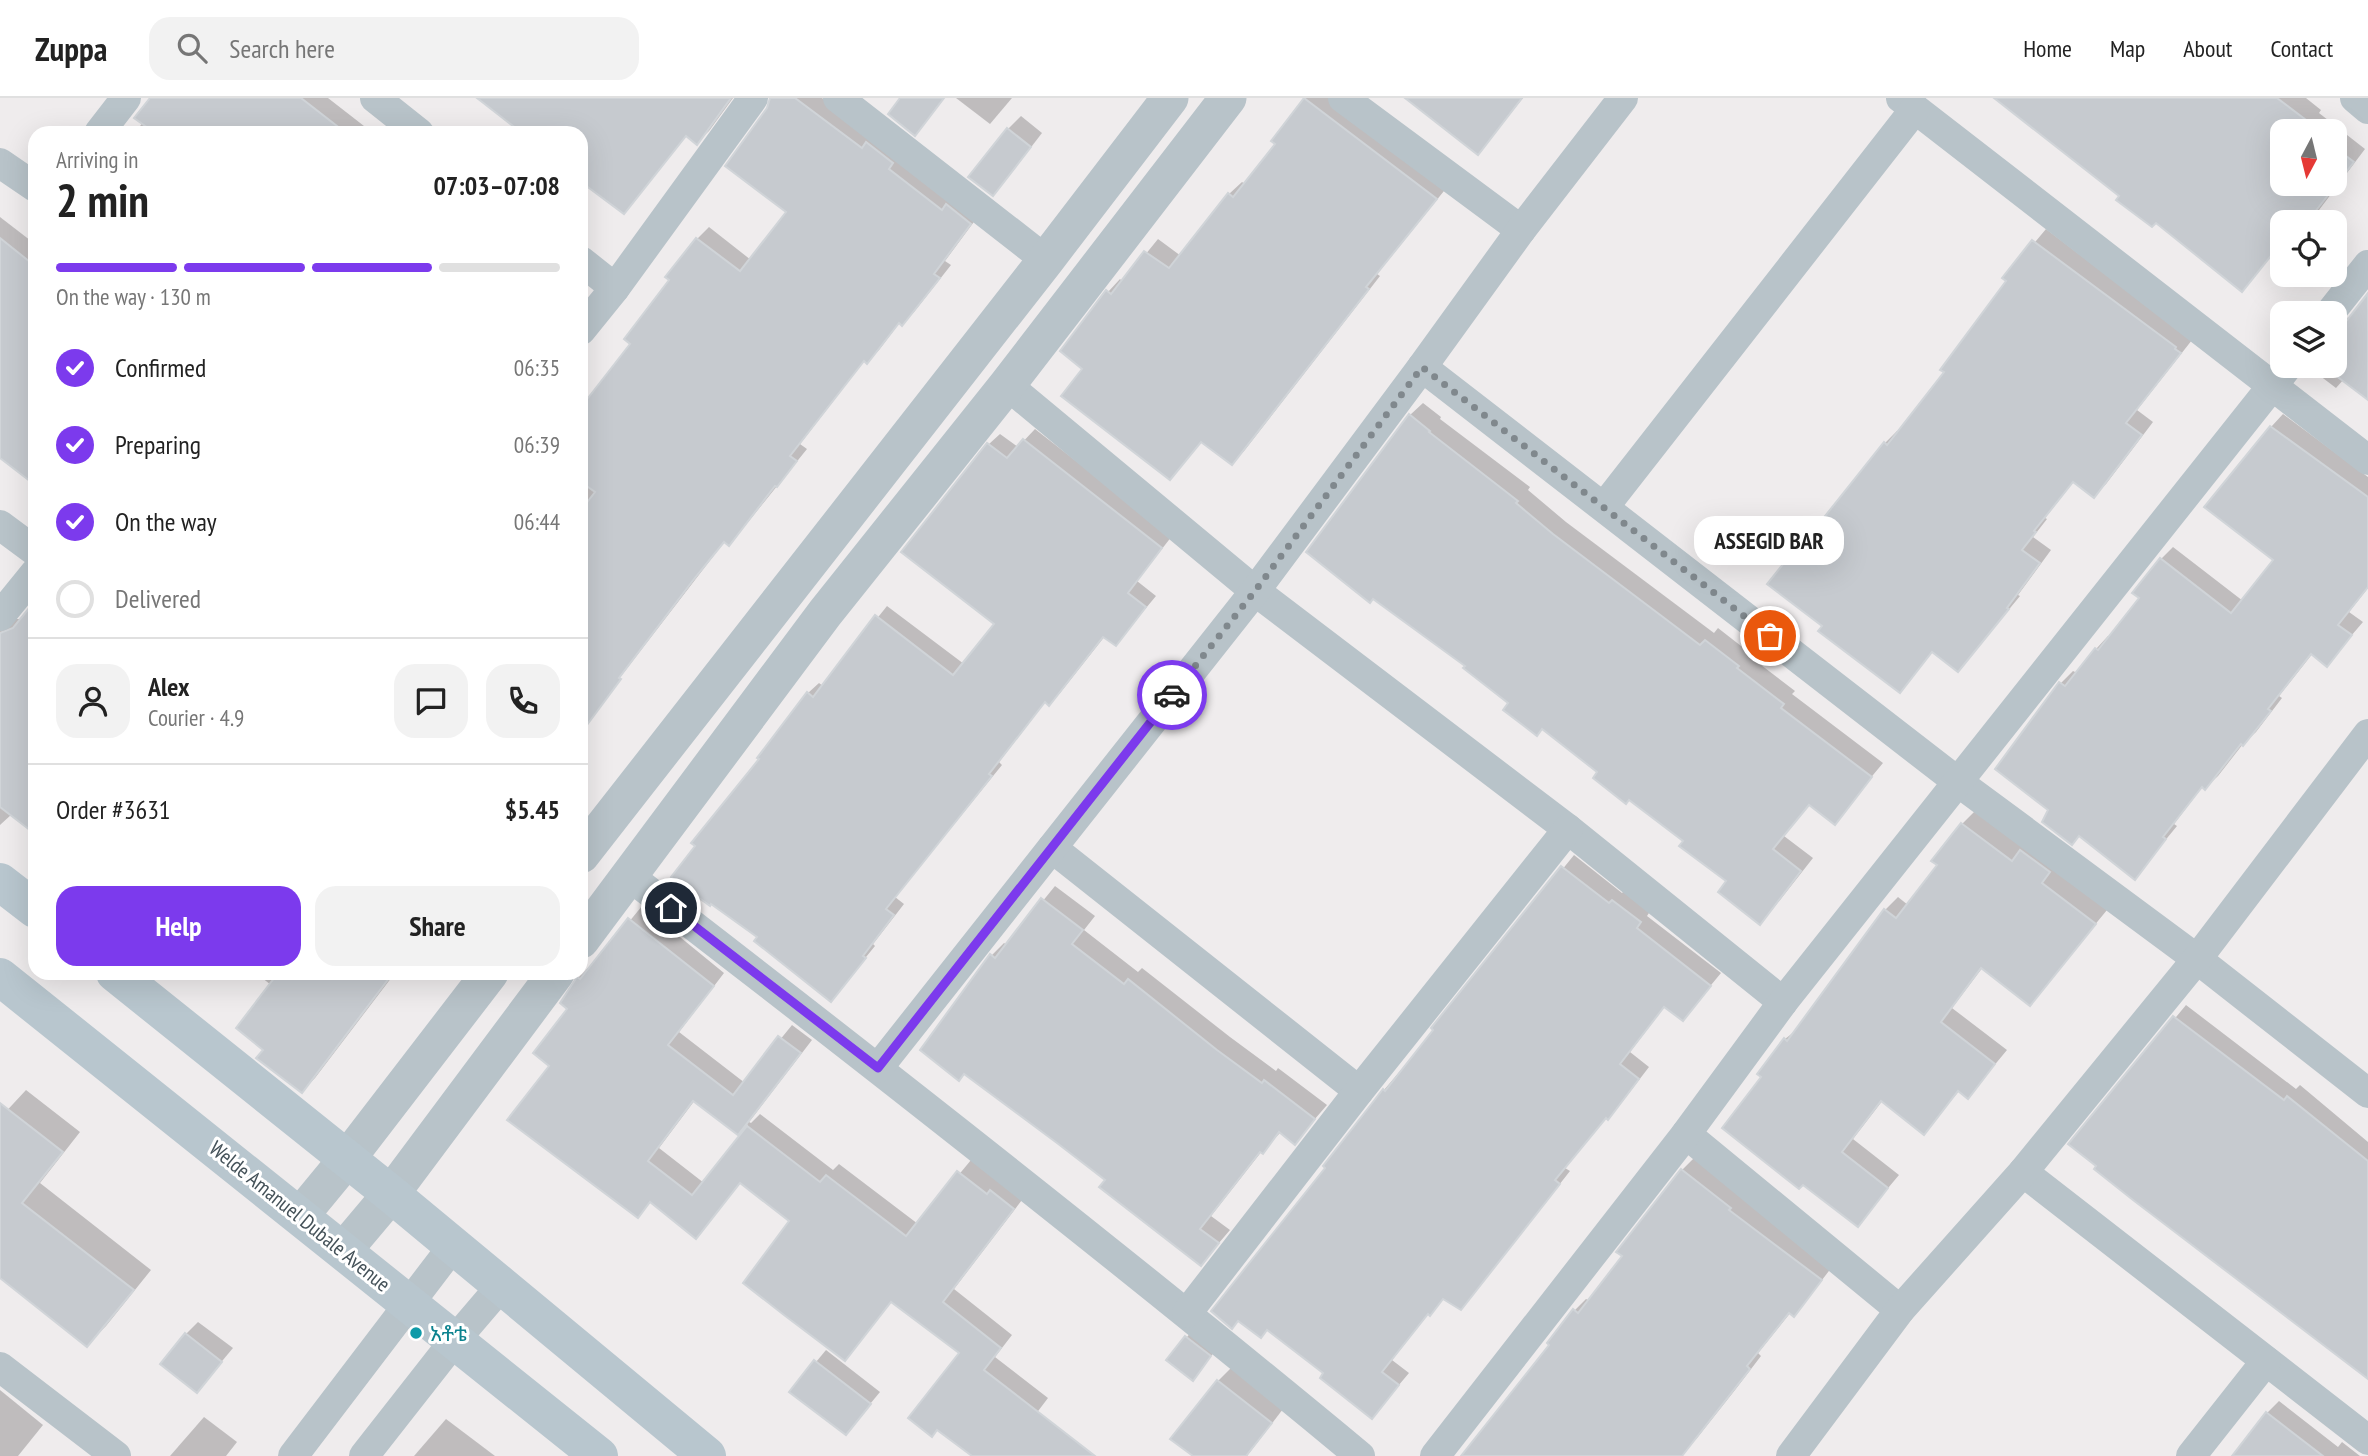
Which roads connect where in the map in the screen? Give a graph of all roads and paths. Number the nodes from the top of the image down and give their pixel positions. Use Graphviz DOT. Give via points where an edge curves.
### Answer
graph roads {
  1 [pos="126,98"];
  2 [pos="375,98"];
  3 [pos="753,98"];
  4 [pos="838,98"];
  5 [pos="1170,98"];
  6 [pos="1228,98"];
  7 [pos="1343,98"];
  8 [pos="1623,98"];
  9 [pos="2354,98"];
  10 [pos="1908,103"];
  11 [pos="2368,109"];
  12 [pos="104,126"];
  13 [pos="410,126"];
  14 [pos="0,163"];
  15 [pos="28,182"];
  16 [pos="1521,230"];
  17 [pos="1046,260"];
  18 [pos="2368,265"];
  19 [pos="588,267"];
  20 [pos="615,288"];
  21 [pos="2340,301"];
  22 [pos="588,322"];
  23 [pos="1422,367"];
  24 [pos="2270,369"];
  25 [pos="2278,378"];
  26 [pos="2282,378"];
  27 [pos="1007,386"];
  28 [pos="2368,460"];
  29 [pos="1604,507"];
  30 [pos="0,525"];
  31 [pos="28,546"];
  32 [pos="28,582"];
  33 [pos="1255,591"];
  34 [pos="0,616"];
  35 [pos="2368,734"];
  36 [pos="1958,782"];
  37 [pos="1568,830"];
  38 [pos="588,846"];
  39 [pos="1052,848"];
  40 [pos="629,876"];
  41 [pos="0,881"];
  42 [pos="28,903"];
  43 [pos="588,931"];
  44 [pos="2197,959"];
  45 [pos="0,977"];
  46 [pos="124,980"];
  47 [pos="485,980"];
  48 [pos="551,980"];
  49 [pos="1783,1002"];
  50 [pos="878,1068"];
  51 [pos="1359,1091"];
  52 [pos="2368,1093"];
  53 [pos="1686,1134"];
  54 [pos="347,1159"];
  55 [pos="2023,1172"];
  56 [pos="391,1194"];
  57 [pos="300,1216"];
  58 [pos="453,1246"];
  59 [pos="343,1251"];
  60 [pos="502,1285"];
  61 [pos="410,1304"];
  62 [pos="1900,1310"];
  63 [pos="1187,1312"];
  64 [pos="455,1340"];
  65 [pos="2266,1361"];
  66 [pos="0,1367"];
  67 [pos="2368,1440"];
  68 [pos="1806,1451"];
  69 [pos="116,1456"];
  70 [pos="293,1456"];
  71 [pos="364,1456"];
  72 [pos="599,1456"];
  73 [pos="707,1456"];
  74 [pos="1360,1456"];
  75 [pos="1435,1456"];
  76 [pos="2191,1456"];
  1 -- 12 [label="street"];
  2 -- 13 [label="street"];
  3 -- 20 [label="street"];
  4 -- 17 [label="street"];
  5 -- 17 [label="street"];
  6 -- 27 [label="street"];
  7 -- 16 [label="street"];
  8 -- 16 [label="street"];
  9 -- 11 [label="street"];
  10 -- 24 [label="street"];
  10 -- 29 [label="street"];
  14 -- 15 [label="street"];
  16 -- 23 [label="street"];
  17 -- 38 [label="street"];
  18 -- 21 [label="street"];
  19 -- 20 [label="street"];
  20 -- 22 [label="street"];
  23 -- 29 [label="street"];
  23 -- 33 [label="street"];
  25 -- 36 [label="street"];
  26 -- 28 [label="street"];
  27 -- 33 [label="street"];
  27 -- 40 [label="street" via="825,613"];
  29 -- 36 [label="street"];
  30 -- 31 [label="street"];
  32 -- 34 [label="street"];
  33 -- 37 [label="street"];
  33 -- 39 [label="street"];
  35 -- 44 [label="street"];
  36 -- 44 [label="street"];
  36 -- 49 [label="street"];
  37 -- 49 [label="street"];
  37 -- 51 [label="street"];
  39 -- 50 [label="street"];
  39 -- 51 [label="street"];
  40 -- 43 [label="street"];
  40 -- 50 [label="street"];
  41 -- 42 [label="main road"];
  44 -- 52 [label="street"];
  44 -- 55 [label="street"];
  45 -- 57 [label="main road, Welde Amanuel Dubale Avenue"];
  46 -- 54 [label="main road"];
  47 -- 54 [label="street"];
  48 -- 56 [label="street"];
  49 -- 53 [label="street"];
  50 -- 63 [label="street"];
  51 -- 63 [label="street"];
  53 -- 62 [label="street"];
  53 -- 75 [label="street"];
  54 -- 56 [label="main road"];
  54 -- 57 [label="street"];
  55 -- 62 [label="street"];
  55 -- 65 [label="street"];
  56 -- 58 [label="main road"];
  56 -- 59 [label="street"];
  57 -- 59 [label="main road, Welde Amanuel Dubale Avenue"];
  58 -- 60 [label="main road"];
  58 -- 61 [label="street"];
  59 -- 61 [label="main road, Welde Amanuel Dubale Avenue"];
  60 -- 64 [label="street"];
  60 -- 73 [label="main road"];
  61 -- 64 [label="main road, Welde Amanuel Dubale Avenue"];
  61 -- 70 [label="street"];
  62 -- 68 [label="street"];
  63 -- 74 [label="street"];
  64 -- 71 [label="street"];
  64 -- 72 [label="main road, Welde Amanuel Dubale Avenue"];
  65 -- 67 [label="street"];
  65 -- 76 [label="street"];
  66 -- 69 [label="street"];
}
